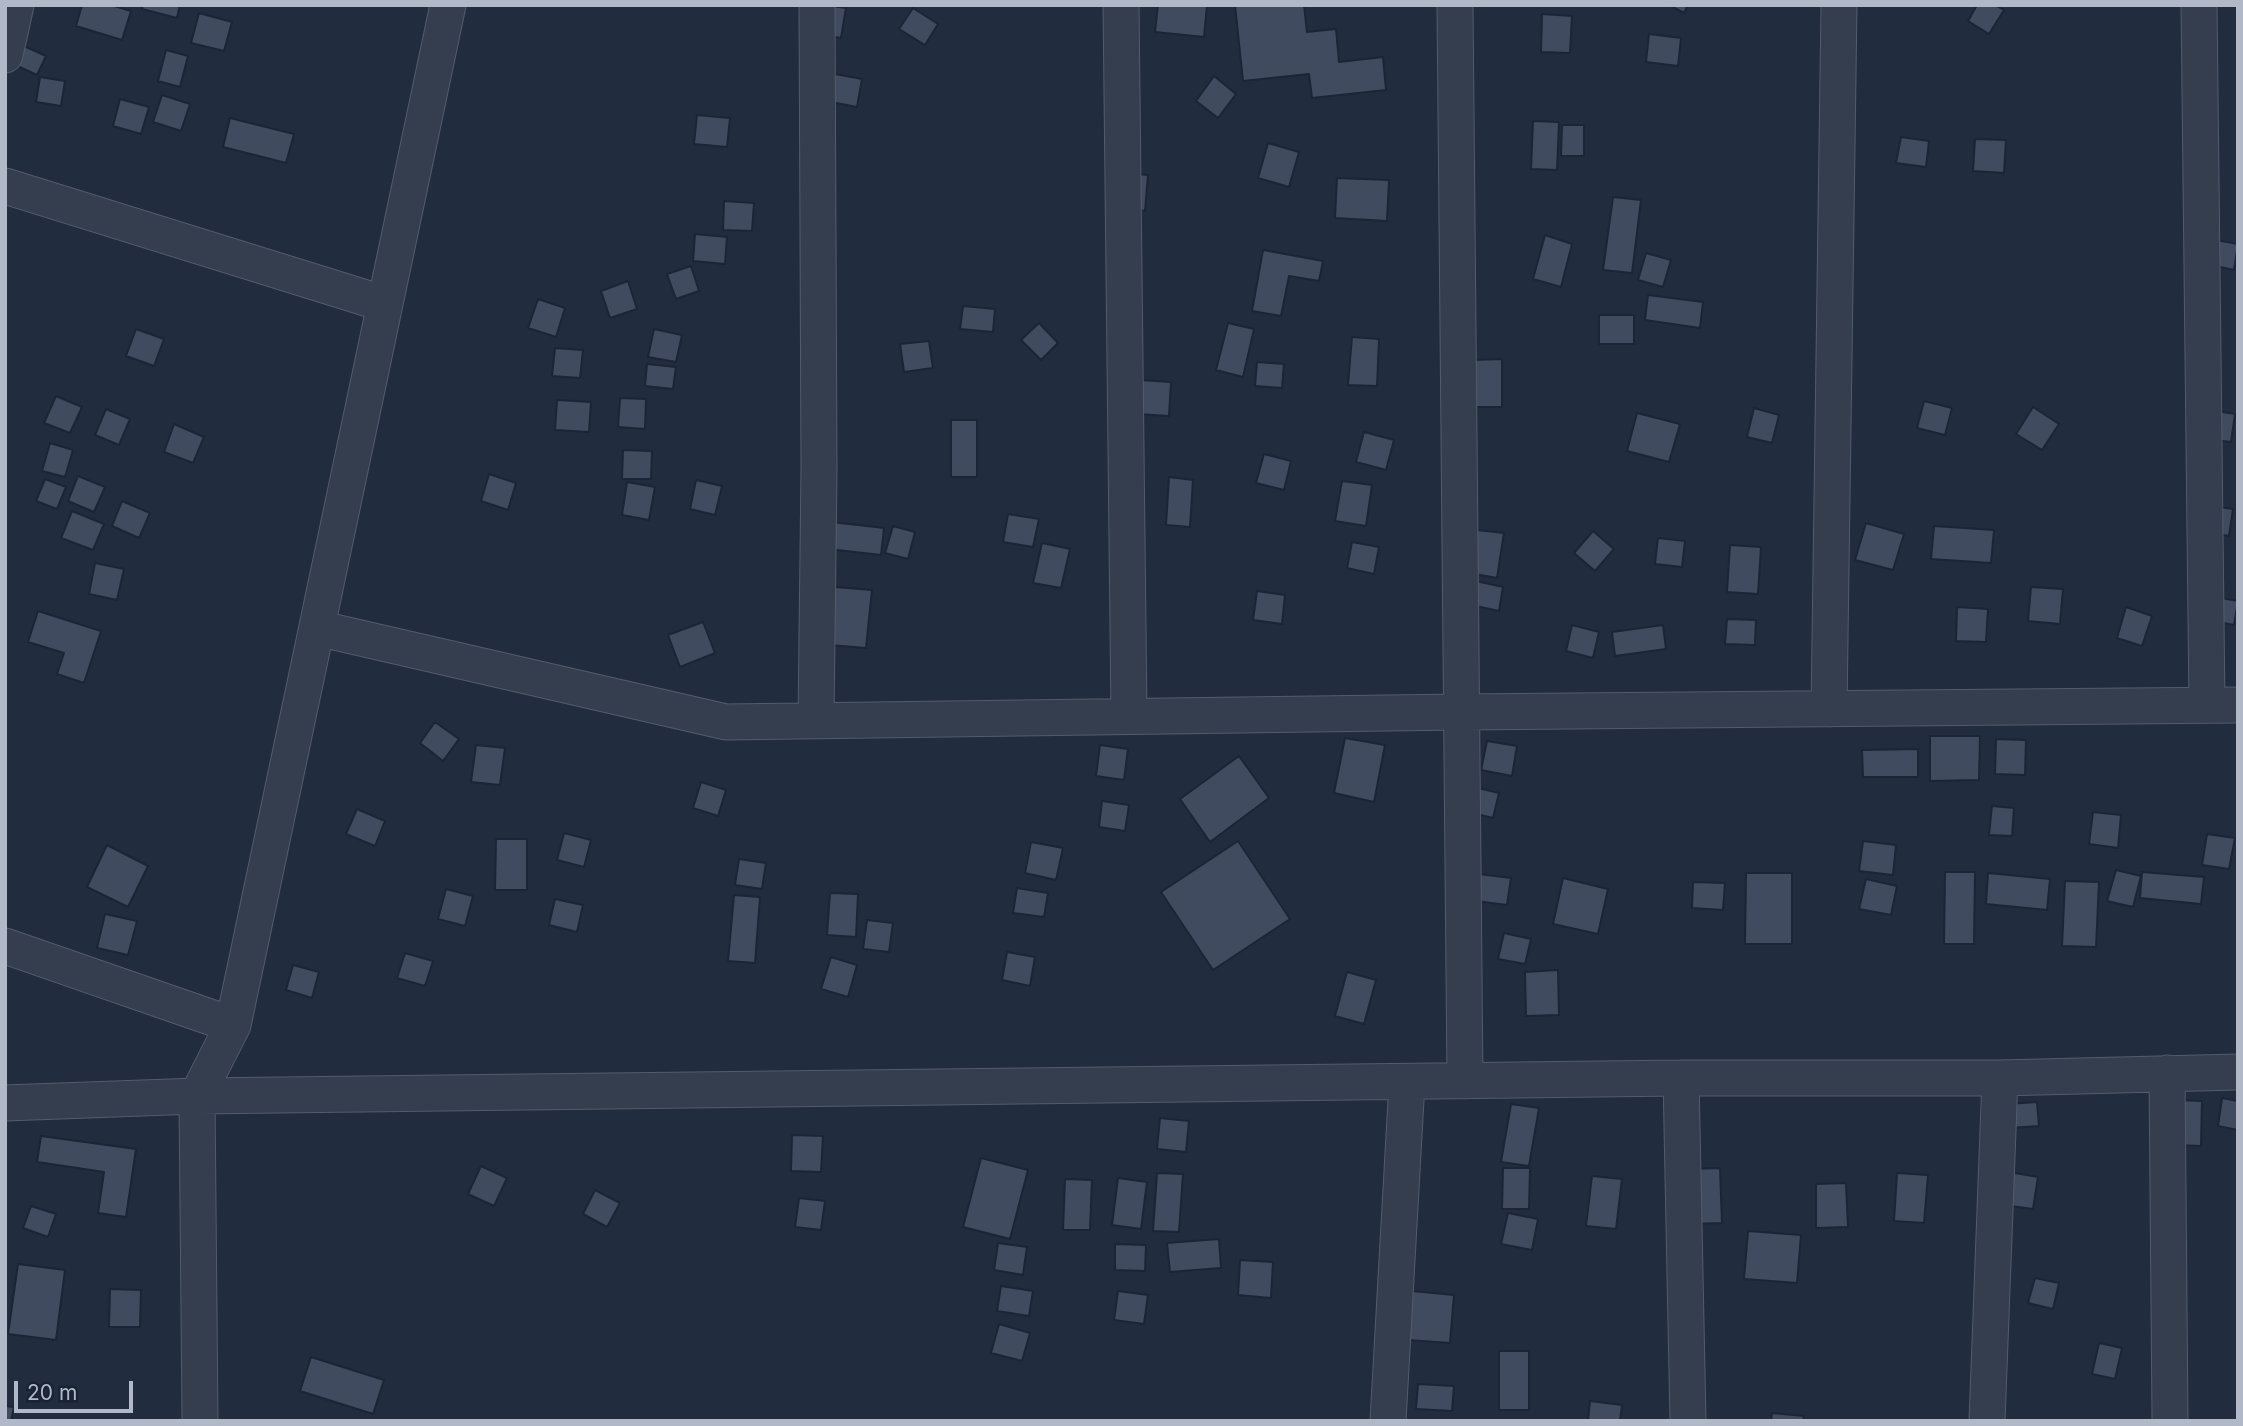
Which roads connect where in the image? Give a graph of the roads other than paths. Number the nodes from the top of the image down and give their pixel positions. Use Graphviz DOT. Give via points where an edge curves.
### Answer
graph roads {
  1 [pos="16,5"];
  2 [pos="448,5"];
  3 [pos="817,5"];
  4 [pos="1121,5"];
  5 [pos="1455,5"];
  6 [pos="1839,5"];
  7 [pos="2199,5"];
  8 [pos="5,55"];
  9 [pos="5,186"];
  10 [pos="385,304"];
  11 [pos="317,628"];
  12 [pos="2223,705"];
  13 [pos="1829,709"];
  14 [pos="1461,712"];
  15 [pos="1129,716"];
  16 [pos="816,720"];
  17 [pos="5,946"];
  18 [pos="233,1025"];
  19 [pos="2238,1072"];
  20 [pos="2167,1073"];
  21 [pos="1681,1078"];
  22 [pos="2000,1078"];
  23 [pos="1465,1081"];
  24 [pos="1407,1082"];
  25 [pos="197,1096"];
  26 [pos="5,1103"];
  27 [pos="200,1421"];
  28 [pos="1388,1421"];
  29 [pos="1688,1421"];
  30 [pos="1987,1421"];
  31 [pos="2170,1421"];
  1 -- 8 [label="street"];
  2 -- 10 [label="street"];
  3 -- 16 [label="street"];
  4 -- 15 [label="street"];
  5 -- 14 [label="street"];
  6 -- 13 [label="street"];
  7 -- 12 [label="street"];
  9 -- 10 [label="street"];
  10 -- 11 [label="street"];
  11 -- 16 [label="street" via="726,722"];
  11 -- 18 [label="street"];
  12 -- 13 [label="street"];
  13 -- 14 [label="street"];
  14 -- 15 [label="street"];
  14 -- 23 [label="street"];
  15 -- 16 [label="street"];
  17 -- 18 [label="street"];
  18 -- 25 [label="street"];
  19 -- 20 [label="street"];
  20 -- 22 [label="street"];
  20 -- 31 [label="street"];
  21 -- 22 [label="street"];
  21 -- 23 [label="street"];
  21 -- 29 [label="street"];
  22 -- 30 [label="street"];
  23 -- 24 [label="street"];
  24 -- 25 [label="street"];
  24 -- 28 [label="street"];
  25 -- 26 [label="street"];
  25 -- 27 [label="street"];
}
